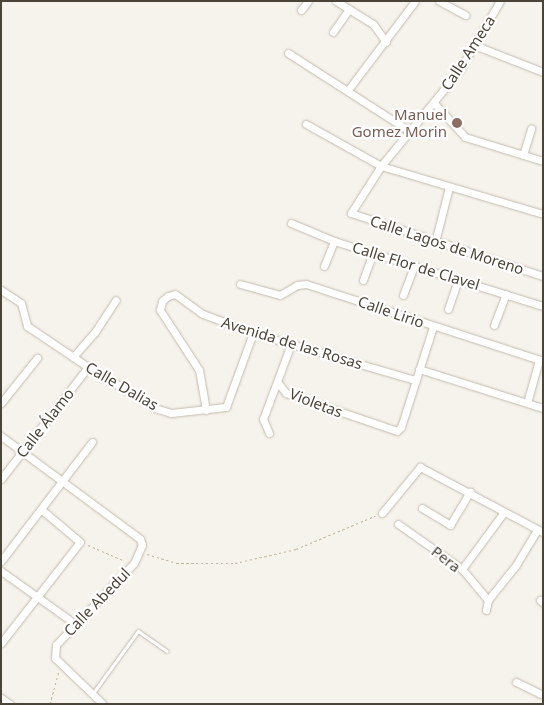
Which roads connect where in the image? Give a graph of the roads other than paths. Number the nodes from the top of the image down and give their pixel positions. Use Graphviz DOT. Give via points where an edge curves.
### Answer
graph roads {
  1 [pos="308,1"];
  2 [pos="336,1"];
  3 [pos="415,1"];
  4 [pos="439,1"];
  5 [pos="500,1"];
  6 [pos="349,9"];
  7 [pos="301,10"];
  8 [pos="465,15"];
  9 [pos="333,32"];
  10 [pos="386,42"];
  11 [pos="474,46"];
  12 [pos="288,53"];
  13 [pos="543,72"];
  14 [pos="348,90"];
  15 [pos="434,103"];
  16 [pos="306,124"];
  17 [pos="531,128"];
  18 [pos="411,132"];
  19 [pos="523,155"];
  20 [pos="543,161"];
  21 [pos="381,166"];
  22 [pos="449,186"];
  23 [pos="351,213"];
  24 [pos="543,214"];
  25 [pos="291,223"];
  26 [pos="334,241"];
  27 [pos="435,242"];
  28 [pos="373,253"];
  29 [pos="324,266"];
  30 [pos="414,266"];
  31 [pos="543,276"];
  32 [pos="363,280"];
  33 [pos="458,280"];
  34 [pos="240,284"];
  35 [pos="1,290"];
  36 [pos="506,294"];
  37 [pos="403,295"];
  38 [pos="116,300"];
  39 [pos="543,306"];
  40 [pos="448,309"];
  41 [pos="494,325"];
  42 [pos="433,327"];
  43 [pos="253,333"];
  44 [pos="292,344"];
  45 [pos="73,357"];
  46 [pos="37,358"];
  47 [pos="541,361"];
  48 [pos="88,367"];
  49 [pos="419,369"];
  50 [pos="415,380"];
  51 [pos="278,383"];
  52 [pos="1,403"];
  53 [pos="527,403"];
  54 [pos="543,408"];
  55 [pos="206,410"];
  56 [pos="269,434"];
  57 [pos="1,436"];
  58 [pos="92,442"];
  59 [pos="23,451"];
  60 [pos="62,478"];
  61 [pos="1,479"];
  62 [pos="470,492"];
  63 [pos="422,508"];
  64 [pos="42,510"];
  65 [pos="504,512"];
  66 [pos="382,513"];
  67 [pos="398,524"];
  68 [pos="540,531"];
  69 [pos="1,561"];
  70 [pos="462,569"];
  71 [pos="1,570"];
  72 [pos="37,596"];
  73 [pos="488,600"];
  74 [pos="486,610"];
  75 [pos="74,624"];
  76 [pos="1,643"];
  77 [pos="167,651"];
  78 [pos="516,682"];
  79 [pos="92,694"];
  80 [pos="543,695"];
  81 [pos="1,698"];
  82 [pos="10,704"];
  83 [pos="103,704"];
  1 -- 7 [label="street"];
  2 -- 6 [label="street"];
  3 -- 10 [label="street"];
  4 -- 8 [label="street"];
  5 -- 11 [label="street, Calle Ameca"];
  6 -- 9 [label="street"];
  6 -- 10 [label="street" via="373,24"];
  10 -- 14 [label="street"];
  11 -- 13 [label="street"];
  11 -- 15 [label="street, Calle Ameca"];
  12 -- 14 [label="street"];
  14 -- 18 [label="street"];
  15 -- 18 [label="street, Calle Ameca"];
  15 -- 19 [label="street" via="466,137"];
  16 -- 21 [label="street"];
  17 -- 19 [label="street"];
  18 -- 21 [label="street, Calle Ameca"];
  19 -- 20 [label="street"];
  21 -- 22 [label="street"];
  21 -- 23 [label="street, Calle Ameca"];
  22 -- 24 [label="street"];
  22 -- 27 [label="street"];
  23 -- 27 [label="street, Calle Lagos de Moreno"];
  25 -- 26 [label="street, Calle Flor de Clavel"];
  26 -- 28 [label="street, Calle Flor de Clavel"];
  26 -- 29 [label="street"];
  27 -- 31 [label="street, Calle Lagos de Moreno"];
  28 -- 30 [label="street, Calle Flor de Clavel"];
  28 -- 32 [label="street"];
  30 -- 33 [label="street, Calle Flor de Clavel"];
  30 -- 37 [label="street"];
  33 -- 36 [label="street, Calle Flor de Clavel"];
  33 -- 40 [label="street"];
  34 -- 42 [label="street, Calle Lirio" via="280,295 297,285 306,284"];
  35 -- 45 [label="street, Calle Dalias" via="21,303 27,326"];
  36 -- 39 [label="street, Calle Flor de Clavel"];
  36 -- 41 [label="street"];
  38 -- 45 [label="street" via="95,332"];
  42 -- 47 [label="street, Calle Lirio"];
  42 -- 49 [label="street"];
  43 -- 44 [label="street, Avenida de las Rosas"];
  43 -- 55 [label="street, Calle Dalias" via="229,404 222,409"];
  43 -- 55 [label="street, Avenida de las Rosas" via="203,314 175,294 162,301 160,310 199,370"];
  44 -- 50 [label="street, Avenida de las Rosas"];
  44 -- 51 [label="street, Violetas"];
  45 -- 48 [label="street, Calle Dalias"];
  46 -- 52 [label="street"];
  47 -- 53 [label="street"];
  48 -- 55 [label="street, Calle Dalias" via="171,413"];
  48 -- 59 [label="street, Calle Álamo"];
  49 -- 50 [label="street"];
  49 -- 53 [label="street"];
  50 -- 51 [label="street, Violetas" via="397,431 286,393"];
  51 -- 56 [label="street" via="263,419"];
  53 -- 54 [label="street"];
  57 -- 59 [label="street"];
  58 -- 60 [label="street"];
  59 -- 60 [label="street"];
  59 -- 61 [label="street, Calle Álamo"];
  60 -- 64 [label="street"];
  60 -- 75 [label="street, Calle Abedul" via="140,539 141,553 134,563"];
  62 -- 63 [label="street" via="450,525"];
  62 -- 65 [label="street"];
  62 -- 66 [label="street" via="420,467"];
  64 -- 69 [label="street"];
  64 -- 72 [label="street" via="80,542"];
  65 -- 68 [label="street"];
  65 -- 70 [label="street"];
  67 -- 70 [label="street, Pera"];
  68 -- 73 [label="street"];
  70 -- 73 [label="street, Pera"];
  71 -- 72 [label="street"];
  72 -- 75 [label="street"];
  72 -- 76 [label="street"];
  73 -- 74 [label="street"];
  75 -- 79 [label="street, Calle Abedul" via="54,652"];
  77 -- 79 [label="lane" via="138,631"];
  78 -- 80 [label="street"];
  79 -- 83 [label="street"];
  81 -- 82 [label="street"];
}
